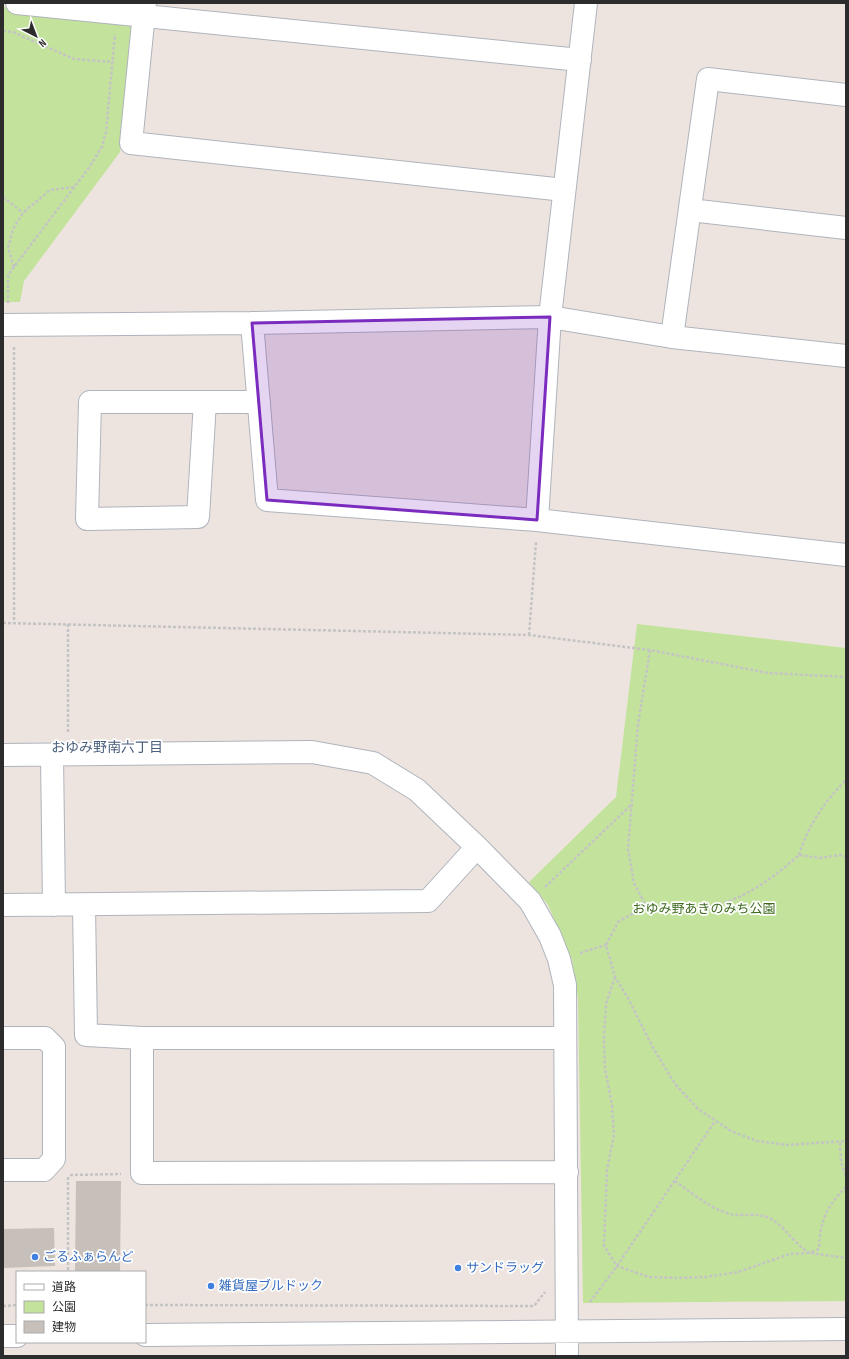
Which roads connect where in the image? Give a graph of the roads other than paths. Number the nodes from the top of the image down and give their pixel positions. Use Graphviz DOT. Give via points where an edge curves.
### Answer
graph roads {
  1 [pos="17,3"];
  2 [pos="586,3"];
  3 [pos="144,10"];
  4 [pos="580,60"];
  5 [pos="846,95"];
  6 [pos="564,190"];
  7 [pos="690,210"];
  8 [pos="846,228"];
  9 [pos="550,317"];
  10 [pos="252,323"];
  11 [pos="8,325"];
  12 [pos="672,337"];
  13 [pos="846,356"];
  14 [pos="205,402"];
  15 [pos="259,402"];
  16 [pos="537,520"];
  17 [pos="846,555"];
  18 [pos="3,755"];
  19 [pos="52,755"];
  20 [pos="477,847"];
  21 [pos="3,905"];
  22 [pos="54,905"];
  23 [pos="84,905"];
  24 [pos="3,1038"];
  25 [pos="142,1038"];
  26 [pos="565,1038"];
  27 [pos="3,1170"];
  28 [pos="567,1172"];
  29 [pos="846,1329"];
  30 [pos="566,1332"];
  31 [pos="146,1335"];
  32 [pos="3,1336"];
  33 [pos="16,1336"];
  34 [pos="567,1356"];
  1 -- 3 [label="street" via="117,13"];
  2 -- 4 [label="street"];
  3 -- 4 [label="street"];
  3 -- 6 [label="street" via="131,143"];
  4 -- 6 [label="street"];
  5 -- 7 [label="street" via="708,79"];
  6 -- 9 [label="street"];
  7 -- 8 [label="street"];
  7 -- 12 [label="street"];
  9 -- 10 [label="street"];
  9 -- 12 [label="street"];
  9 -- 16 [label="street"];
  10 -- 11 [label="street"];
  10 -- 15 [label="street"];
  12 -- 13 [label="street"];
  14 -- 14 [label="street" via="90,402 87,519 198,517"];
  14 -- 15 [label="street"];
  15 -- 16 [label="street" via="267,500"];
  16 -- 17 [label="street"];
  18 -- 19 [label="street"];
  19 -- 20 [label="street" via="312,752 373,764 417,790"];
  19 -- 22 [label="street"];
  20 -- 23 [label="street" via="428,901"];
  20 -- 26 [label="street" via="530,901 550,936 565,985"];
  21 -- 22 [label="street"];
  22 -- 23 [label="street"];
  23 -- 25 [label="street" via="86,1035"];
  24 -- 27 [label="street" via="45,1038 54,1046 54,1159 44,1170"];
  25 -- 26 [label="street"];
  25 -- 28 [label="street" via="142,1173"];
  26 -- 28 [label="street"];
  28 -- 30 [label="street"];
  29 -- 30 [label="street"];
  30 -- 31 [label="street"];
  30 -- 34 [label="street"];
  32 -- 33 [label="street"];
}
